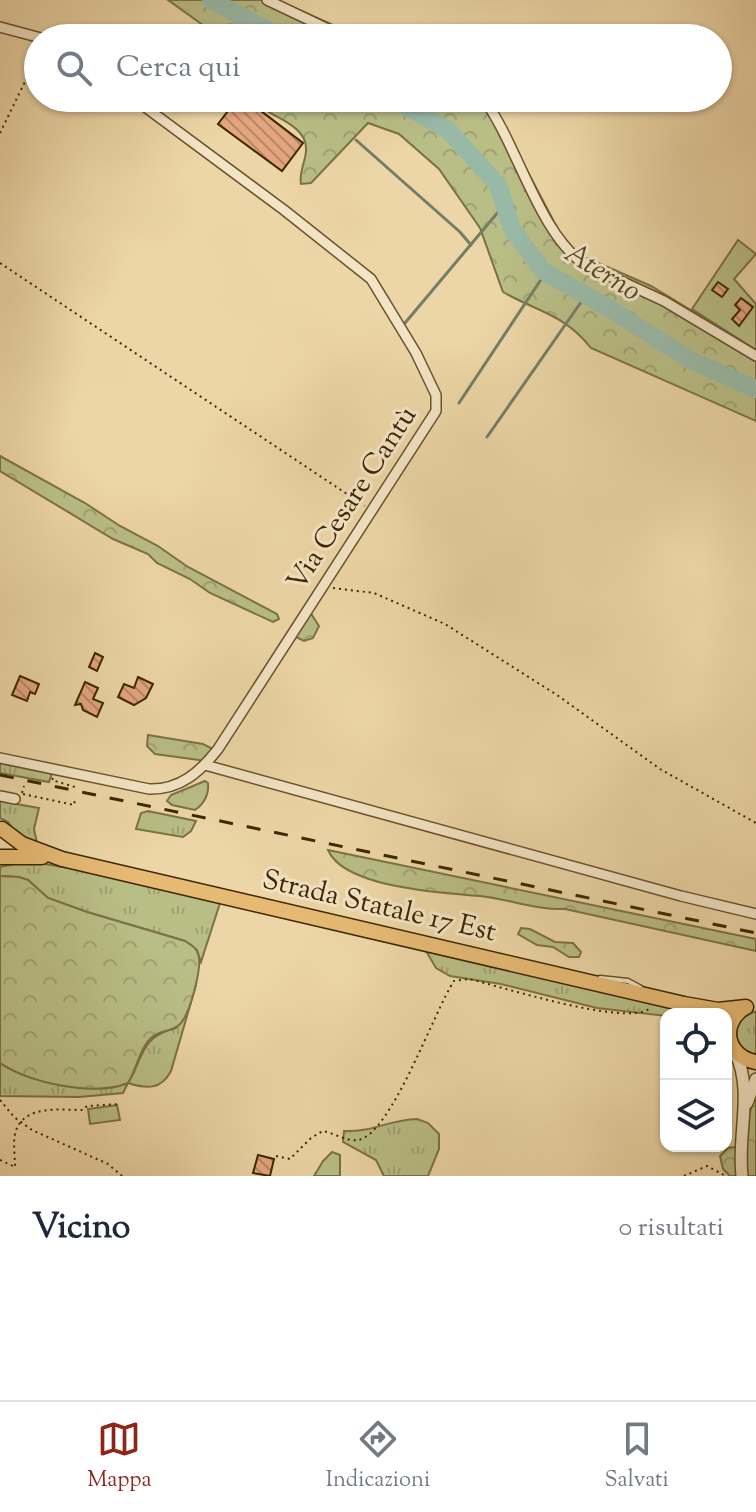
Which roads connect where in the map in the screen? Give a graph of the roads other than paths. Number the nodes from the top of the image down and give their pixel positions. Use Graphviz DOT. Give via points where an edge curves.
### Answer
graph roads {
  1 [pos="267,0"];
  2 [pos="318,24"];
  3 [pos="0,27"];
  4 [pos="24,33"];
  5 [pos="152,112"];
  6 [pos="494,112"];
  7 [pos="756,356"];
  8 [pos="0,758"];
  9 [pos="205,765"];
  10 [pos="0,796"];
  11 [pos="18,796"];
  12 [pos="1,828"];
  13 [pos="0,856"];
  14 [pos="62,859"];
  15 [pos="756,914"];
  16 [pos="684,1004"];
  17 [pos="752,1005"];
  18 [pos="692,1008"];
  19 [pos="732,1021"];
  20 [pos="732,1045"];
  21 [pos="732,1046"];
  22 [pos="756,1062"];
  23 [pos="756,1079"];
  24 [pos="743,1119"];
  25 [pos="742,1176"];
  1 -- 2 [label="street"];
  3 -- 4 [label="street"];
  5 -- 9 [label="street, Via Cesare Cantù" via="371,279 436,395 436,411"];
  6 -- 7 [label="street" via="572,256 664,301"];
  8 -- 9 [label="street, Via Cesare Cantù" via="156,789 184,781"];
  9 -- 15 [label="street"];
  10 -- 11 [label="street"];
  12 -- 13 [label="main road" via="5,843"];
  12 -- 14 [label="main road, Strada Statale 17 Est" via="22,844"];
  13 -- 14 [label="main road, Strada Statale 17 Est"];
  14 -- 16 [label="main road, Strada Statale 17 Est"];
  16 -- 17 [label="main road, Strada Statale 17 Est" via="718,1010"];
  16 -- 18 [label="main road, Strada Statale 17 Est"];
  17 -- 19 [label="main road"];
  20 -- 22 [label="main road" via="743,1059"];
  21 -- 24 [label="street" via="743,1074"];
  23 -- 24 [label="street"];
  24 -- 25 [label="street"];
}
